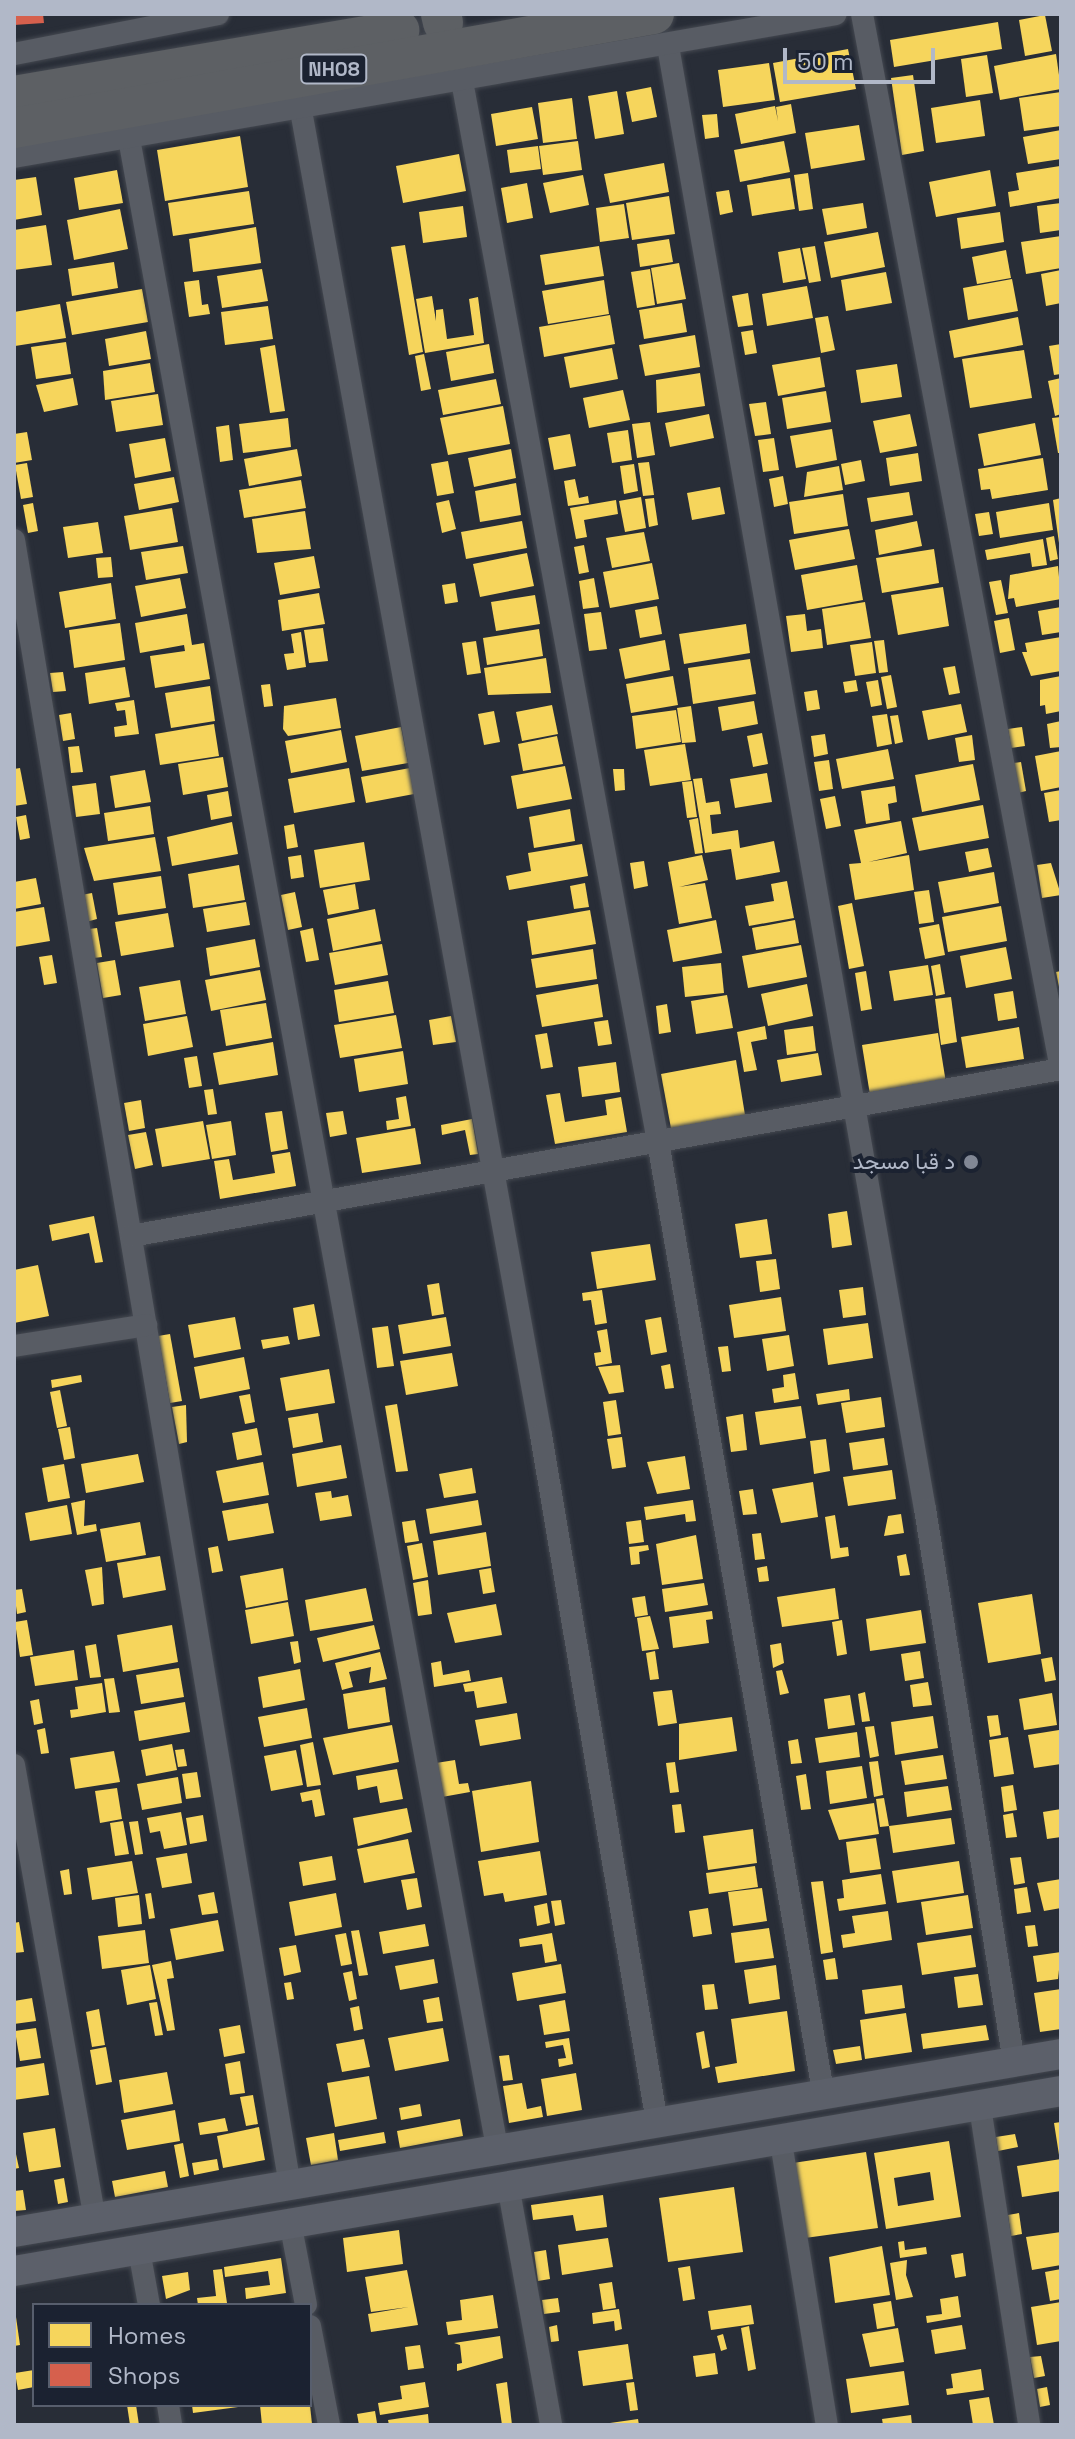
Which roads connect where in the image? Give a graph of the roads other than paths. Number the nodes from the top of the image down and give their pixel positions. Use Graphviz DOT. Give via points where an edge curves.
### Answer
graph roads {
  1 [pos="218,14"];
  2 [pos="493,14"];
  3 [pos="836,14"];
  4 [pos="862,14"];
  5 [pos="442,18"];
  6 [pos="661,30"];
  7 [pos="14,54"];
  8 [pos="462,81"];
  9 [pos="14,96"];
  10 [pos="300,105"];
  11 [pos="14,128"];
  12 [pos="128,133"];
  13 [pos="14,157"];
  14 [pos="14,540"];
  15 [pos="1061,1069"];
  16 [pos="852,1107"];
  17 [pos="658,1142"];
  18 [pos="493,1170"];
  19 [pos="323,1199"];
  20 [pos="131,1236"];
  21 [pos="146,1325"];
  22 [pos="14,1346"];
  23 [pos="14,1765"];
  24 [pos="1061,2054"];
  25 [pos="1014,2063"];
  26 [pos="1061,2091"];
  27 [pos="824,2097"];
  28 [pos="980,2107"];
  29 [pos="657,2122"];
  30 [pos="781,2142"];
  31 [pos="497,2148"];
  32 [pos="508,2185"];
  33 [pos="290,2186"];
  34 [pos="95,2218"];
  35 [pos="291,2227"];
  36 [pos="14,2232"];
  37 [pos="139,2250"];
  38 [pos="14,2271"];
  39 [pos="149,2303"];
  40 [pos="306,2303"];
  41 [pos="312,2336"];
  42 [pos="329,2425"];
  43 [pos="551,2425"];
  44 [pos="827,2425"];
  45 [pos="1029,2425"];
  1 -- 7 [label="street"];
  2 -- 5 [label="highway, NH08"];
  3 -- 6 [label="street"];
  4 -- 15 [label="street"];
  5 -- 9 [label="highway, NH08"];
  6 -- 8 [label="street"];
  6 -- 11 [label="highway, NH08"];
  6 -- 16 [label="street"];
  8 -- 10 [label="street"];
  8 -- 17 [label="street"];
  10 -- 12 [label="street"];
  10 -- 18 [label="street"];
  12 -- 13 [label="street"];
  12 -- 19 [label="street"];
  14 -- 20 [label="street"];
  15 -- 16 [label="street"];
  16 -- 17 [label="street"];
  16 -- 25 [label="street" via="925,1509"];
  17 -- 18 [label="street"];
  17 -- 27 [label="street"];
  18 -- 19 [label="street"];
  18 -- 29 [label="street"];
  19 -- 20 [label="street"];
  19 -- 31 [label="street"];
  20 -- 21 [label="street"];
  21 -- 22 [label="street"];
  21 -- 33 [label="street"];
  23 -- 34 [label="street"];
  24 -- 25 [label="street"];
  25 -- 27 [label="street"];
  26 -- 28 [label="street"];
  27 -- 29 [label="street"];
  28 -- 30 [label="street"];
  28 -- 45 [label="street"];
  29 -- 31 [label="street"];
  30 -- 32 [label="street"];
  30 -- 44 [label="street"];
  31 -- 33 [label="street"];
  32 -- 35 [label="street"];
  32 -- 43 [label="street"];
  33 -- 34 [label="street"];
  34 -- 36 [label="street"];
  35 -- 37 [label="street"];
  35 -- 40 [label="street"];
  37 -- 38 [label="street"];
  37 -- 39 [label="street"];
  41 -- 42 [label="street"];
}
